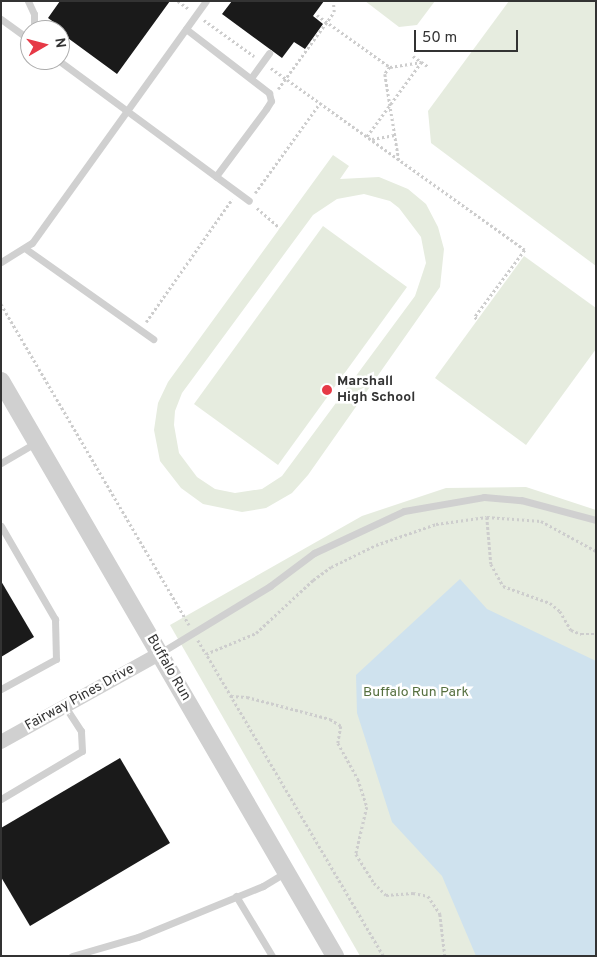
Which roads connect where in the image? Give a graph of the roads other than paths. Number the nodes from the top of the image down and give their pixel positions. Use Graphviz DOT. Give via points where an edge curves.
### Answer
graph roads {
  1 [pos="28,1"];
  2 [pos="206,1"];
  3 [pos="1,19"];
  4 [pos="34,20"];
  5 [pos="186,30"];
  6 [pos="20,33"];
  7 [pos="269,53"];
  8 [pos="70,69"];
  9 [pos="251,78"];
  10 [pos="127,111"];
  11 [pos="216,176"];
  12 [pos="249,201"];
  13 [pos="26,249"];
  14 [pos="1,262"];
  15 [pos="153,339"];
  16 [pos="1,381"];
  17 [pos="37,442"];
  18 [pos="1,463"];
  19 [pos="596,520"];
  20 [pos="1,526"];
  21 [pos="159,654"];
  22 [pos="1,689"];
  23 [pos="66,706"];
  24 [pos="1,742"];
  25 [pos="1,799"];
  26 [pos="286,872"];
  27 [pos="236,896"];
  28 [pos="72,956"];
  29 [pos="272,956"];
  30 [pos="335,956"];
  1 -- 4 [label="lane"];
  2 -- 5 [label="lane"];
  3 -- 6 [label="lane"];
  5 -- 9 [label="lane"];
  5 -- 10 [label="lane"];
  7 -- 9 [label="lane"];
  8 -- 10 [label="lane"];
  9 -- 11 [label="lane" via="269,93 270,101"];
  10 -- 11 [label="lane"];
  10 -- 13 [label="lane"];
  11 -- 12 [label="lane"];
  13 -- 14 [label="lane"];
  13 -- 15 [label="lane"];
  16 -- 17 [label="street, Buffalo Run"];
  17 -- 18 [label="lane"];
  17 -- 21 [label="street, Buffalo Run"];
  19 -- 21 [label="lane" via="521,500 484,497 404,511 314,553 270,586"];
  20 -- 22 [label="lane" via="55,619 56,658"];
  21 -- 23 [label="street, Fairway Pines Drive"];
  21 -- 26 [label="street, Buffalo Run"];
  23 -- 24 [label="street, Fairway Pines Drive"];
  23 -- 25 [label="lane" via="80,731 82,751"];
  26 -- 27 [label="lane" via="263,886"];
  26 -- 30 [label="street, Buffalo Run"];
  27 -- 28 [label="lane" via="138,937"];
  27 -- 29 [label="lane"];
}
